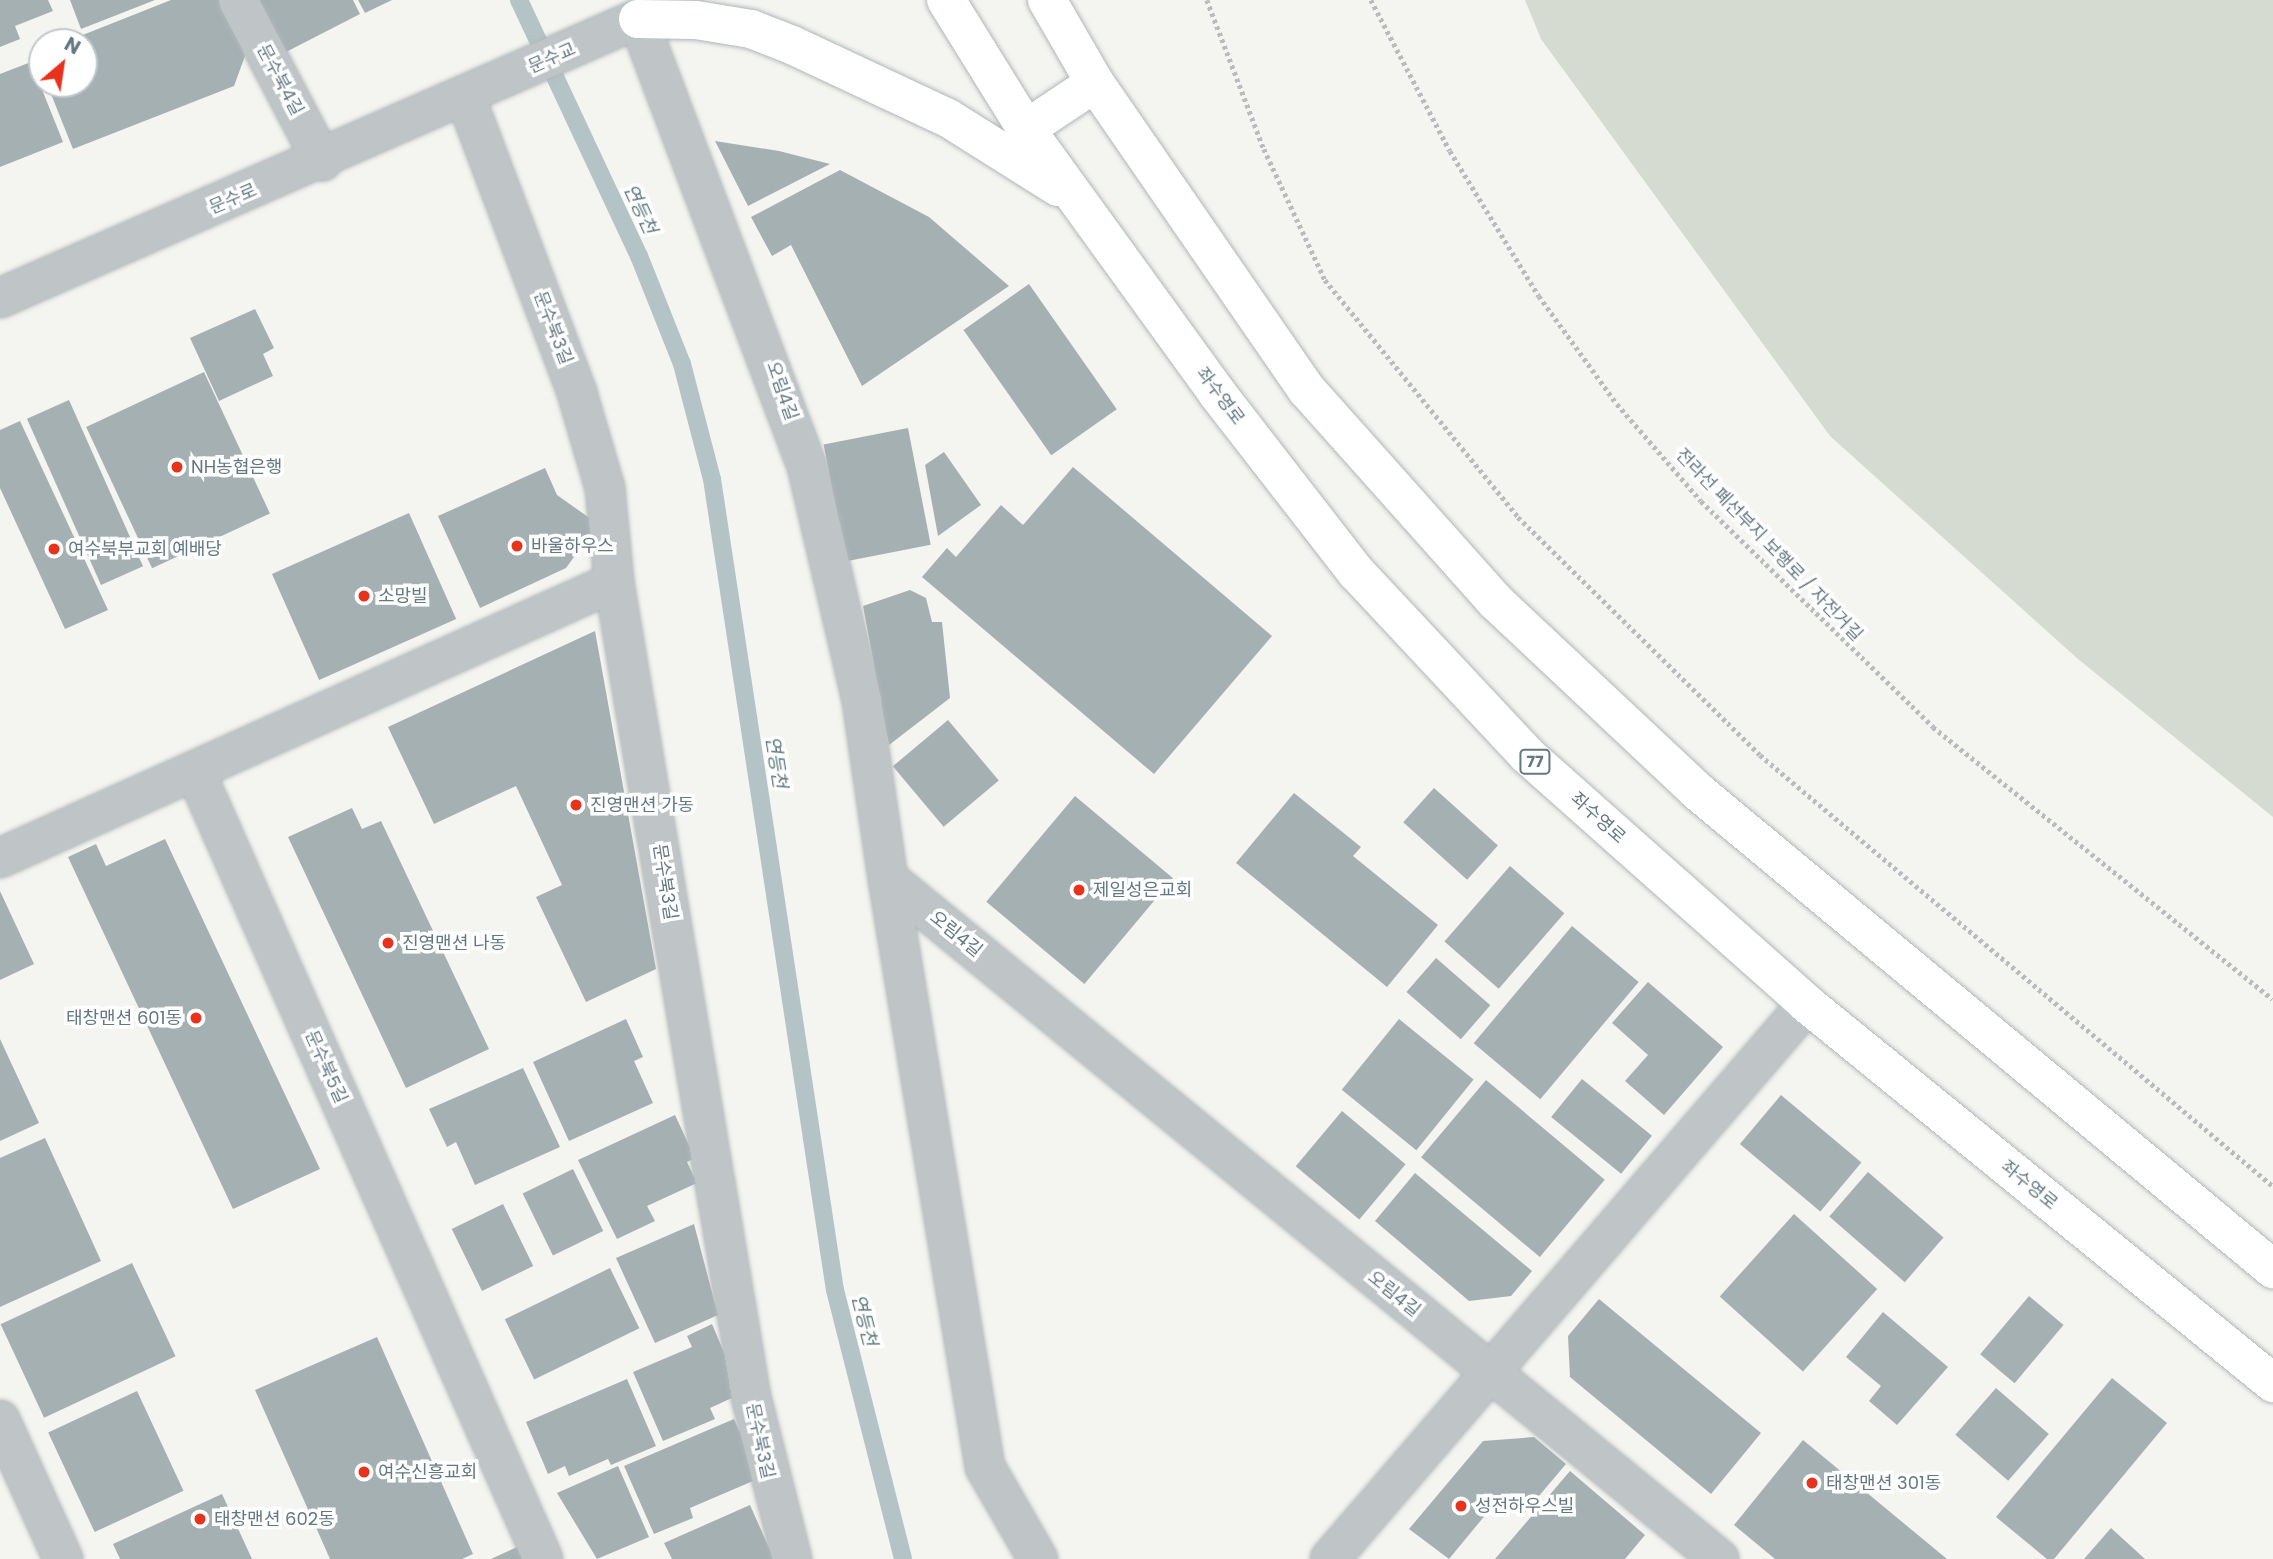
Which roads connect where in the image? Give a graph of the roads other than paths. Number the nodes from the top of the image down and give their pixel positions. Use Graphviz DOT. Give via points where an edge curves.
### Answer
graph roads {
  1 [pos="238,0"];
  2 [pos="605,0"];
  3 [pos="681,0"];
  4 [pos="946,0"];
  5 [pos="1047,0"];
  6 [pos="638,19"];
  7 [pos="578,46"];
  8 [pos="1095,83"];
  9 [pos="465,96"];
  10 [pos="1026,129"];
  11 [pos="322,161"];
  12 [pos="1077,200"];
  13 [pos="0,298"];
  14 [pos="614,582"];
  15 [pos="195,771"];
  16 [pos="0,858"];
  17 [pos="888,879"];
  18 [pos="1807,1004"];
  19 [pos="2273,1269"];
  20 [pos="1490,1373"];
  21 [pos="2273,1384"];
  22 [pos="0,1420"];
  23 [pos="63,1559"];
  24 [pos="543,1559"];
  25 [pos="792,1559"];
  26 [pos="1038,1559"];
  27 [pos="1330,1559"];
  28 [pos="1719,1559"];
  1 -- 11 [label="street, 문수북4길"];
  2 -- 7 [label="street"];
  3 -- 6 [label="street"];
  4 -- 10 [label="main road, 좌수영로 / 77"];
  5 -- 8 [label="main road"];
  6 -- 7 [label="street, 문수교"];
  6 -- 12 [label="main road" via="710,22 792,45 948,118"];
  6 -- 17 [label="street, 오림4길" via="807,466 862,701"];
  7 -- 9 [label="street, 문수교"];
  8 -- 10 [label="main road"];
  8 -- 19 [label="main road" via="1307,390 1495,601 1697,791"];
  9 -- 11 [label="street, 문수로"];
  9 -- 14 [label="street, 문수북3길" via="593,441"];
  10 -- 12 [label="main road, 좌수영로 / 77"];
  11 -- 13 [label="street, 문수로"];
  12 -- 18 [label="main road, 좌수영로 / 77" via="1356,572 1527,755"];
  14 -- 15 [label="street"];
  14 -- 25 [label="street, 문수북3길" via="751,1397"];
  15 -- 16 [label="street"];
  15 -- 24 [label="street, 문수북5길"];
  17 -- 20 [label="street, 오림4길"];
  17 -- 26 [label="street" via="985,1467"];
  18 -- 20 [label="street"];
  18 -- 21 [label="main road, 좌수영로 / 77"];
  20 -- 27 [label="street"];
  20 -- 28 [label="street, 오림4길"];
  22 -- 23 [label="street"];
}
